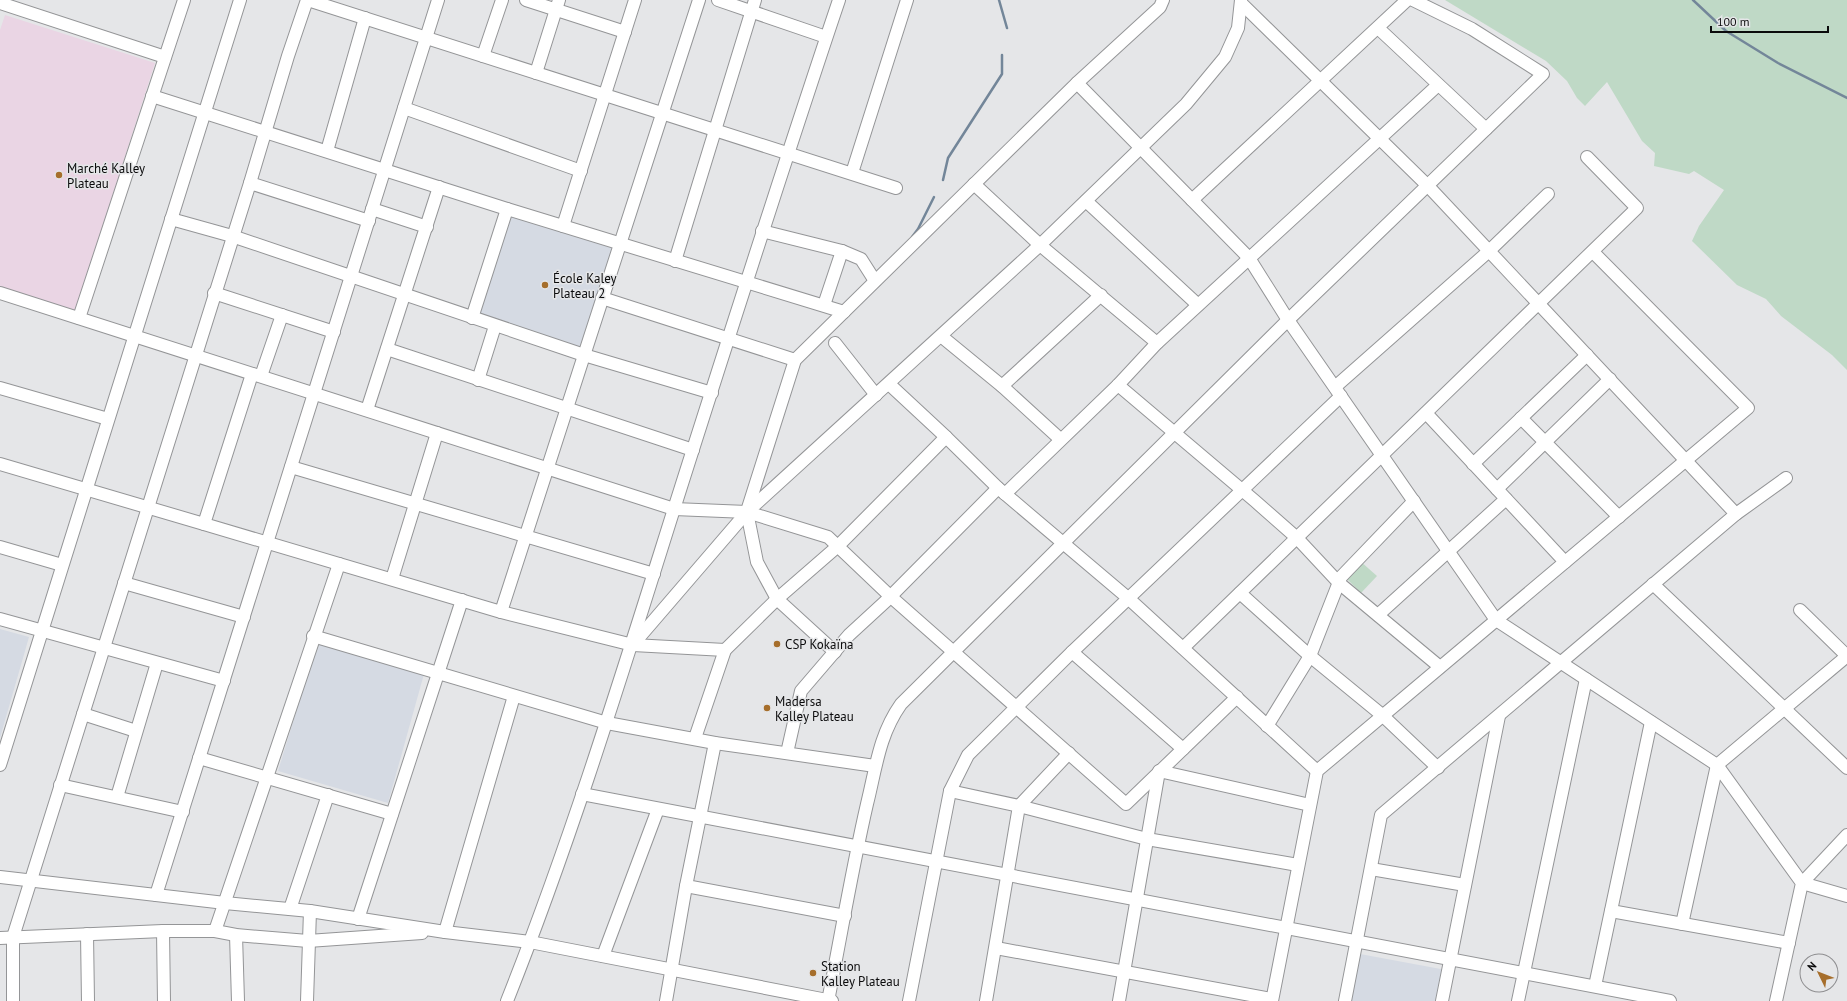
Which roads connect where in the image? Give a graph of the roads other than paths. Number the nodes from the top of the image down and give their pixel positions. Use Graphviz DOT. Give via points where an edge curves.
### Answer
graph roads {
  1 [pos="184,0"];
  2 [pos="240,0"];
  3 [pos="308,0"];
  4 [pos="438,0"];
  5 [pos="502,0"];
  6 [pos="526,0"];
  7 [pos="635,0"];
  8 [pos="699,0"];
  9 [pos="718,0"];
  10 [pos="839,0"];
  11 [pos="907,0"];
  12 [pos="1163,0"];
  13 [pos="1407,0"];
  14 [pos="1412,0"];
  15 [pos="1241,2"];
  16 [pos="0,3"];
  17 [pos="558,5"];
  18 [pos="753,6"];
  19 [pos="365,18"];
  20 [pos="1378,28"];
  21 [pos="625,32"];
  22 [pos="826,37"];
  23 [pos="426,38"];
  24 [pos="483,56"];
  25 [pos="165,57"];
  26 [pos="536,73"];
  27 [pos="1322,80"];
  28 [pos="1077,83"];
  29 [pos="1438,85"];
  30 [pos="605,95"];
  31 [pos="152,96"];
  32 [pos="404,108"];
  33 [pos="205,113"];
  34 [pos="662,113"];
  35 [pos="1486,129"];
  36 [pos="716,130"];
  37 [pos="265,132"];
  38 [pos="1380,138"];
  39 [pos="1141,148"];
  40 [pos="327,151"];
  41 [pos="787,153"];
  42 [pos="1587,157"];
  43 [pos="385,170"];
  44 [pos="580,171"];
  45 [pos="852,174"];
  46 [pos="250,183"];
  47 [pos="974,184"];
  48 [pos="1428,186"];
  49 [pos="439,187"];
  50 [pos="896,188"];
  51 [pos="1548,194"];
  52 [pos="1192,200"];
  53 [pos="1086,202"];
  54 [pos="372,209"];
  55 [pos="507,209"];
  56 [pos="171,219"];
  57 [pos="368,221"];
  58 [pos="563,226"];
  59 [pos="427,227"];
  60 [pos="762,231"];
  61 [pos="232,236"];
  62 [pos="620,244"];
  63 [pos="1040,245"];
  64 [pos="842,251"];
  65 [pos="1489,251"];
  66 [pos="1593,252"];
  67 [pos="1249,258"];
  68 [pos="675,261"];
  69 [pos="351,276"];
  70 [pos="875,281"];
  71 [pos="746,283"];
  72 [pos="0,293"];
  73 [pos="214,293"];
  74 [pos="406,295"];
  75 [pos="1101,295"];
  76 [pos="602,298"];
  77 [pos="1539,304"];
  78 [pos="824,305"];
  79 [pos="1198,305"];
  80 [pos="844,312"];
  81 [pos="282,315"];
  82 [pos="79,318"];
  83 [pos="472,318"];
  84 [pos="1288,320"];
  85 [pos="495,326"];
  86 [pos="334,332"];
  87 [pos="134,336"];
  88 [pos="941,336"];
  89 [pos="728,338"];
  90 [pos="835,343"];
  91 [pos="1157,343"];
  92 [pos="387,349"];
  93 [pos="195,355"];
  94 [pos="584,355"];
  95 [pos="1587,355"];
  96 [pos="795,360"];
  97 [pos="257,375"];
  98 [pos="1610,379"];
  99 [pos="478,380"];
  100 [pos="889,384"];
  101 [pos="1118,385"];
  102 [pos="1002,386"];
  103 [pos="0,388"];
  104 [pos="1338,392"];
  105 [pos="314,393"];
  106 [pos="712,393"];
  107 [pos="876,395"];
  108 [pos="567,408"];
  109 [pos="367,410"];
  110 [pos="1426,413"];
  111 [pos="1521,418"];
  112 [pos="108,419"];
  113 [pos="437,433"];
  114 [pos="1175,433"];
  115 [pos="946,436"];
  116 [pos="1060,440"];
  117 [pos="1545,442"];
  118 [pos="693,450"];
  119 [pos="1382,455"];
  120 [pos="1686,460"];
  121 [pos="0,464"];
  122 [pos="1473,464"];
  123 [pos="291,467"];
  124 [pos="547,468"];
  125 [pos="1786,478"];
  126 [pos="86,489"];
  127 [pos="1497,489"];
  128 [pos="1242,490"];
  129 [pos="1002,491"];
  130 [pos="1506,499"];
  131 [pos="1414,501"];
  132 [pos="415,504"];
  133 [pos="147,507"];
  134 [pos="674,509"];
  135 [pos="747,512"];
  136 [pos="1736,514"];
  137 [pos="1619,517"];
  138 [pos="204,524"];
  139 [pos="525,536"];
  140 [pos="1297,538"];
  141 [pos="1063,542"];
  142 [pos="267,543"];
  143 [pos="838,546"];
  144 [pos="0,547"];
  145 [pos="1449,551"];
  146 [pos="1565,562"];
  147 [pos="339,564"];
  148 [pos="62,565"];
  149 [pos="654,574"];
  150 [pos="392,578"];
  151 [pos="124,583"];
  152 [pos="1339,583"];
  153 [pos="1654,584"];
  154 [pos="1240,593"];
  155 [pos="890,596"];
  156 [pos="1128,598"];
  157 [pos="777,599"];
  158 [pos="462,600"];
  159 [pos="1800,610"];
  160 [pos="501,612"];
  161 [pos="1378,615"];
  162 [pos="244,617"];
  163 [pos="0,619"];
  164 [pos="1496,620"];
  165 [pos="42,631"];
  166 [pos="313,636"];
  167 [pos="633,645"];
  168 [pos="103,648"];
  169 [pos="1183,648"];
  170 [pos="725,650"];
  171 [pos="954,651"];
  172 [pos="835,652"];
  173 [pos="1072,652"];
  174 [pos="1310,656"];
  175 [pos="1847,656"];
  176 [pos="157,663"];
  177 [pos="1561,663"];
  178 [pos="1440,667"];
  179 [pos="438,673"];
  180 [pos="1586,679"];
  181 [pos="224,681"];
  182 [pos="514,696"];
  183 [pos="1237,697"];
  184 [pos="1018,707"];
  185 [pos="1785,709"];
  186 [pos="83,714"];
  187 [pos="1382,715"];
  188 [pos="1499,716"];
  189 [pos="1651,722"];
  190 [pos="607,723"];
  191 [pos="1267,726"];
  192 [pos="136,731"];
  193 [pos="695,738"];
  194 [pos="715,743"];
  195 [pos="1183,749"];
  196 [pos="787,753"];
  197 [pos="1069,753"];
  198 [pos="199,758"];
  199 [pos="0,765"];
  200 [pos="1717,765"];
  201 [pos="875,766"];
  202 [pos="1438,768"];
  203 [pos="1847,768"];
  204 [pos="1159,771"];
  205 [pos="1317,771"];
  206 [pos="267,778"];
  207 [pos="60,785"];
  208 [pos="950,791"];
  209 [pos="582,794"];
  210 [pos="328,795"];
  211 [pos="117,797"];
  212 [pos="1019,806"];
  213 [pos="1310,806"];
  214 [pos="658,809"];
  215 [pos="182,812"];
  216 [pos="392,814"];
  217 [pos="700,817"];
  218 [pos="1847,834"];
  219 [pos="1147,839"];
  220 [pos="857,846"];
  221 [pos="937,862"];
  222 [pos="1298,865"];
  223 [pos="1371,869"];
  224 [pos="1009,875"];
  225 [pos="0,877"];
  226 [pos="31,880"];
  227 [pos="1802,883"];
  228 [pos="1465,885"];
  229 [pos="686,886"];
  230 [pos="156,895"];
  231 [pos="1847,896"];
  232 [pos="1137,899"];
  233 [pos="225,903"];
  234 [pos="290,909"];
  235 [pos="310,911"];
  236 [pos="1611,911"];
  237 [pos="845,916"];
  238 [pos="358,919"];
  239 [pos="1682,924"];
  240 [pos="1286,927"];
  241 [pos="163,931"];
  242 [pos="215,932"];
  243 [pos="445,932"];
  244 [pos="87,934"];
  245 [pos="236,935"];
  246 [pos="13,937"];
  247 [pos="0,938"];
  248 [pos="308,941"];
  249 [pos="1357,941"];
  250 [pos="530,942"];
  251 [pos="1789,943"];
  252 [pos="996,948"];
  253 [pos="603,956"];
  254 [pos="1451,958"];
  255 [pos="672,970"];
  256 [pos="1124,971"];
  257 [pos="1524,972"];
  258 [pos="1595,986"];
  259 [pos="1272,1000"];
  260 [pos="13,1001"];
  261 [pos="88,1001"];
  262 [pos="164,1001"];
  263 [pos="238,1001"];
  264 [pos="307,1001"];
  265 [pos="507,1001"];
  266 [pos="666,1001"];
  267 [pos="830,1001"];
  268 [pos="909,1001"];
  269 [pos="986,1001"];
  270 [pos="1118,1001"];
  271 [pos="1345,1001"];
  272 [pos="1442,1001"];
  273 [pos="1518,1001"];
  274 [pos="1670,1001"];
  275 [pos="1776,1001"];
  1 -- 25 [label="street"];
  2 -- 33 [label="street"];
  3 -- 19 [label="street"];
  3 -- 37 [label="street"];
  4 -- 23 [label="street"];
  5 -- 24 [label="street"];
  6 -- 17 [label="street"];
  7 -- 21 [label="street"];
  8 -- 34 [label="street"];
  9 -- 18 [label="street"];
  10 -- 22 [label="street"];
  11 -- 45 [label="street"];
  12 -- 28 [label="street" via="1160,7"];
  13 -- 20 [label="street"];
  14 -- 35 [label="street" via="1472,29 1543,74"];
  15 -- 27 [label="street"];
  15 -- 39 [label="street" via="1238,28 1225,57 1197,93"];
  16 -- 25 [label="street"];
  17 -- 21 [label="street"];
  17 -- 26 [label="street"];
  18 -- 22 [label="street"];
  18 -- 36 [label="street"];
  19 -- 23 [label="street"];
  19 -- 40 [label="street"];
  20 -- 27 [label="street"];
  20 -- 29 [label="street"];
  21 -- 30 [label="street"];
  22 -- 41 [label="street"];
  23 -- 24 [label="street"];
  23 -- 32 [label="street"];
  24 -- 26 [label="street"];
  25 -- 31 [label="street"];
  26 -- 30 [label="street"];
  27 -- 38 [label="street"];
  27 -- 52 [label="street"];
  28 -- 39 [label="street"];
  28 -- 47 [label="street"];
  29 -- 35 [label="street"];
  29 -- 38 [label="street"];
  30 -- 34 [label="street"];
  30 -- 44 [label="street"];
  31 -- 33 [label="street"];
  31 -- 82 [label="street"];
  32 -- 43 [label="street"];
  32 -- 44 [label="street"];
  33 -- 37 [label="street"];
  33 -- 56 [label="street"];
  34 -- 36 [label="street"];
  34 -- 62 [label="street"];
  35 -- 48 [label="street"];
  36 -- 41 [label="street"];
  36 -- 68 [label="street"];
  37 -- 40 [label="street"];
  37 -- 46 [label="street"];
  38 -- 48 [label="street"];
  38 -- 67 [label="street"];
  39 -- 52 [label="street"];
  39 -- 53 [label="street"];
  40 -- 43 [label="street"];
  41 -- 45 [label="street"];
  41 -- 60 [label="street"];
  42 -- 66 [label="street" via="1638,208"];
  43 -- 49 [label="street"];
  43 -- 54 [label="street"];
  44 -- 58 [label="street"];
  45 -- 50 [label="street"];
  46 -- 57 [label="street"];
  46 -- 61 [label="street"];
  47 -- 63 [label="street"];
  47 -- 70 [label="street"];
  48 -- 65 [label="street"];
  48 -- 84 [label="street"];
  49 -- 55 [label="street"];
  49 -- 59 [label="street"];
  51 -- 65 [label="street"];
  52 -- 67 [label="street"];
  53 -- 63 [label="street"];
  53 -- 79 [label="street"];
  54 -- 57 [label="street"];
  54 -- 59 [label="street"];
  55 -- 58 [label="street"];
  55 -- 83 [label="street"];
  56 -- 61 [label="street"];
  56 -- 87 [label="street"];
  57 -- 69 [label="street"];
  58 -- 62 [label="street"];
  59 -- 74 [label="street"];
  60 -- 64 [label="street"];
  60 -- 71 [label="street"];
  61 -- 69 [label="street"];
  61 -- 73 [label="street"];
  62 -- 68 [label="street"];
  62 -- 76 [label="street"];
  63 -- 75 [label="street"];
  63 -- 88 [label="street"];
  64 -- 70 [label="street" via="861,259"];
  64 -- 78 [label="street"];
  65 -- 77 [label="street"];
  65 -- 104 [label="street"];
  66 -- 77 [label="street"];
  66 -- 120 [label="street" via="1748,408"];
  67 -- 79 [label="street"];
  67 -- 84 [label="street"];
  68 -- 71 [label="street"];
  69 -- 74 [label="street"];
  69 -- 86 [label="street"];
  70 -- 80 [label="street"];
  71 -- 78 [label="street"];
  71 -- 89 [label="street"];
  72 -- 82 [label="street"];
  73 -- 81 [label="street"];
  73 -- 93 [label="street"];
  74 -- 83 [label="street"];
  74 -- 92 [label="street"];
  75 -- 91 [label="street"];
  75 -- 102 [label="street"];
  76 -- 89 [label="street"];
  76 -- 94 [label="street"];
  77 -- 95 [label="street"];
  77 -- 110 [label="street"];
  78 -- 80 [label="street"];
  79 -- 91 [label="street"];
  80 -- 96 [label="street"];
  81 -- 86 [label="street"];
  81 -- 97 [label="street"];
  82 -- 87 [label="street"];
  83 -- 85 [label="street"];
  84 -- 104 [label="street"];
  84 -- 114 [label="street"];
  85 -- 94 [label="street"];
  85 -- 99 [label="street"];
  86 -- 105 [label="street"];
  87 -- 93 [label="street"];
  87 -- 112 [label="street"];
  88 -- 100 [label="street"];
  88 -- 102 [label="street"];
  89 -- 96 [label="street"];
  89 -- 106 [label="street"];
  90 -- 107 [label="street"];
  91 -- 101 [label="street"];
  92 -- 99 [label="street"];
  92 -- 109 [label="street"];
  93 -- 97 [label="street"];
  93 -- 133 [label="street"];
  94 -- 106 [label="street"];
  94 -- 108 [label="street"];
  95 -- 98 [label="street"];
  95 -- 111 [label="street"];
  96 -- 135 [label="street"];
  97 -- 105 [label="street"];
  97 -- 138 [label="street"];
  98 -- 117 [label="street"];
  98 -- 120 [label="street"];
  99 -- 108 [label="street"];
  100 -- 107 [label="street"];
  100 -- 115 [label="street"];
  101 -- 114 [label="street"];
  101 -- 116 [label="street"];
  102 -- 116 [label="street"];
  103 -- 112 [label="street"];
  104 -- 119 [label="street"];
  104 -- 128 [label="street"];
  105 -- 109 [label="street"];
  105 -- 123 [label="street"];
  106 -- 118 [label="street"];
  107 -- 135 [label="street"];
  108 -- 118 [label="street"];
  108 -- 124 [label="street"];
  109 -- 113 [label="street"];
  110 -- 119 [label="street"];
  110 -- 122 [label="street"];
  111 -- 117 [label="street"];
  111 -- 122 [label="street"];
  112 -- 126 [label="street"];
  113 -- 124 [label="street"];
  113 -- 132 [label="street"];
  114 -- 128 [label="street"];
  114 -- 141 [label="street"];
  115 -- 129 [label="street"];
  115 -- 143 [label="street"];
  116 -- 129 [label="street"];
  117 -- 127 [label="street"];
  117 -- 137 [label="street"];
  118 -- 134 [label="street"];
  119 -- 131 [label="street"];
  119 -- 140 [label="street"];
  120 -- 136 [label="street"];
  120 -- 137 [label="street"];
  121 -- 126 [label="street"];
  122 -- 127 [label="street"];
  123 -- 132 [label="street"];
  123 -- 142 [label="street"];
  124 -- 134 [label="street"];
  124 -- 139 [label="street"];
  125 -- 136 [label="street"];
  126 -- 133 [label="street"];
  126 -- 148 [label="street"];
  127 -- 130 [label="street"];
  128 -- 140 [label="street"];
  128 -- 156 [label="street"];
  129 -- 141 [label="street"];
  129 -- 155 [label="street"];
  130 -- 145 [label="street"];
  130 -- 146 [label="street"];
  131 -- 145 [label="street"];
  131 -- 152 [label="street" via="1341,577"];
  132 -- 139 [label="street"];
  132 -- 150 [label="street"];
  133 -- 138 [label="street"];
  133 -- 151 [label="street"];
  134 -- 135 [label="street"];
  134 -- 149 [label="street"];
  135 -- 143 [label="street" via="828,537"];
  135 -- 157 [label="street" via="757,562"];
  135 -- 167 [label="street"];
  136 -- 153 [label="street"];
  137 -- 146 [label="street"];
  138 -- 142 [label="street"];
  139 -- 149 [label="street"];
  139 -- 160 [label="street"];
  140 -- 152 [label="street"];
  140 -- 154 [label="street"];
  141 -- 156 [label="street"];
  141 -- 171 [label="street"];
  142 -- 147 [label="street"];
  142 -- 162 [label="street"];
  143 -- 155 [label="street"];
  143 -- 157 [label="street"];
  144 -- 148 [label="street"];
  145 -- 161 [label="street"];
  145 -- 164 [label="street"];
  146 -- 164 [label="street"];
  147 -- 150 [label="street"];
  147 -- 166 [label="street"];
  148 -- 165 [label="street"];
  149 -- 167 [label="street"];
  150 -- 158 [label="street"];
  151 -- 162 [label="street"];
  151 -- 168 [label="street"];
  152 -- 161 [label="street"];
  152 -- 174 [label="street"];
  153 -- 177 [label="street"];
  153 -- 185 [label="street"];
  154 -- 169 [label="street"];
  154 -- 174 [label="street"];
  155 -- 171 [label="street"];
  155 -- 172 [label="street"];
  156 -- 169 [label="street"];
  156 -- 173 [label="street"];
  157 -- 170 [label="street"];
  157 -- 172 [label="street"];
  158 -- 160 [label="street"];
  158 -- 179 [label="street"];
  159 -- 175 [label="street"];
  160 -- 167 [label="street"];
  161 -- 178 [label="street"];
  162 -- 181 [label="street"];
  163 -- 165 [label="street"];
  164 -- 177 [label="street"];
  164 -- 178 [label="street"];
  165 -- 168 [label="street"];
  165 -- 199 [label="street"];
  166 -- 179 [label="street"];
  166 -- 206 [label="street"];
  167 -- 170 [label="street"];
  167 -- 190 [label="street"];
  168 -- 176 [label="street"];
  168 -- 186 [label="street"];
  169 -- 183 [label="street"];
  170 -- 193 [label="street"];
  171 -- 184 [label="street"];
  171 -- 201 [label="street" via="901,704 885,732"];
  172 -- 196 [label="street" via="801,691"];
  173 -- 184 [label="street"];
  173 -- 195 [label="street"];
  174 -- 187 [label="street"];
  174 -- 191 [label="street"];
  175 -- 185 [label="street"];
  176 -- 181 [label="street"];
  176 -- 192 [label="street"];
  177 -- 180 [label="street"];
  177 -- 188 [label="street"];
  178 -- 187 [label="street"];
  179 -- 182 [label="street"];
  179 -- 216 [label="street"];
  180 -- 189 [label="street"];
  180 -- 257 [label="street"];
  181 -- 198 [label="street"];
  182 -- 190 [label="street"];
  182 -- 243 [label="street"];
  183 -- 191 [label="street"];
  183 -- 195 [label="street"];
  184 -- 197 [label="street"];
  184 -- 208 [label="street" via="968,756"];
  185 -- 200 [label="street"];
  185 -- 203 [label="street"];
  186 -- 192 [label="street"];
  186 -- 207 [label="street"];
  187 -- 202 [label="street"];
  187 -- 205 [label="street"];
  188 -- 202 [label="street"];
  188 -- 228 [label="street"];
  189 -- 200 [label="street"];
  189 -- 236 [label="street"];
  190 -- 193 [label="street"];
  190 -- 209 [label="street"];
  191 -- 205 [label="street"];
  192 -- 211 [label="street"];
  193 -- 194 [label="street"];
  194 -- 196 [label="street"];
  194 -- 217 [label="street"];
  195 -- 204 [label="street"];
  196 -- 201 [label="street"];
  197 -- 204 [label="street" via="1126,804"];
  197 -- 212 [label="street"];
  198 -- 206 [label="street"];
  198 -- 215 [label="street"];
  200 -- 227 [label="street"];
  200 -- 239 [label="street"];
  201 -- 220 [label="street"];
  202 -- 223 [label="street" via="1382,815"];
  204 -- 213 [label="street"];
  204 -- 219 [label="street"];
  205 -- 213 [label="street"];
  206 -- 210 [label="street"];
  206 -- 233 [label="street"];
  207 -- 211 [label="street"];
  207 -- 226 [label="street"];
  208 -- 212 [label="street"];
  208 -- 221 [label="street"];
  209 -- 214 [label="street"];
  209 -- 250 [label="street"];
  210 -- 216 [label="street"];
  210 -- 234 [label="street"];
  211 -- 215 [label="street"];
  212 -- 219 [label="street"];
  212 -- 224 [label="street"];
  213 -- 222 [label="street"];
  214 -- 217 [label="street"];
  214 -- 253 [label="street"];
  215 -- 230 [label="street"];
  216 -- 238 [label="street"];
  217 -- 220 [label="street"];
  217 -- 229 [label="street"];
  218 -- 227 [label="street"];
  219 -- 222 [label="street"];
  219 -- 232 [label="street"];
  220 -- 221 [label="street"];
  220 -- 237 [label="street"];
  221 -- 224 [label="street"];
  221 -- 268 [label="street"];
  222 -- 240 [label="street"];
  223 -- 228 [label="street"];
  223 -- 249 [label="street"];
  224 -- 232 [label="street"];
  224 -- 252 [label="street"];
  225 -- 226 [label="street"];
  226 -- 230 [label="street"];
  226 -- 246 [label="street"];
  227 -- 231 [label="street"];
  227 -- 251 [label="street"];
  228 -- 254 [label="street"];
  229 -- 237 [label="street"];
  229 -- 255 [label="street"];
  230 -- 233 [label="street"];
  232 -- 240 [label="street"];
  232 -- 256 [label="street"];
  233 -- 234 [label="street"];
  233 -- 242 [label="street"];
  234 -- 235 [label="street"];
  235 -- 238 [label="street"];
  235 -- 248 [label="street"];
  236 -- 239 [label="street"];
  236 -- 258 [label="street"];
  237 -- 267 [label="street"];
  238 -- 243 [label="street"];
  239 -- 251 [label="street"];
  240 -- 249 [label="street"];
  240 -- 259 [label="street"];
  241 -- 242 [label="street"];
  241 -- 244 [label="street"];
  241 -- 262 [label="street"];
  242 -- 245 [label="street"];
  243 -- 248 [label="street"];
  243 -- 250 [label="street"];
  244 -- 246 [label="street"];
  244 -- 261 [label="street"];
  245 -- 248 [label="street"];
  245 -- 263 [label="street"];
  246 -- 247 [label="street"];
  246 -- 260 [label="street"];
  248 -- 264 [label="street"];
  249 -- 254 [label="street"];
  249 -- 271 [label="street"];
  250 -- 253 [label="street"];
  250 -- 265 [label="street"];
  251 -- 275 [label="street"];
  252 -- 256 [label="street"];
  252 -- 269 [label="street"];
  253 -- 255 [label="street"];
  254 -- 257 [label="street"];
  254 -- 272 [label="street"];
  255 -- 266 [label="street"];
  255 -- 267 [label="street"];
  256 -- 259 [label="street"];
  256 -- 270 [label="street"];
  257 -- 258 [label="street"];
  257 -- 273 [label="street"];
  258 -- 274 [label="street"];
}
